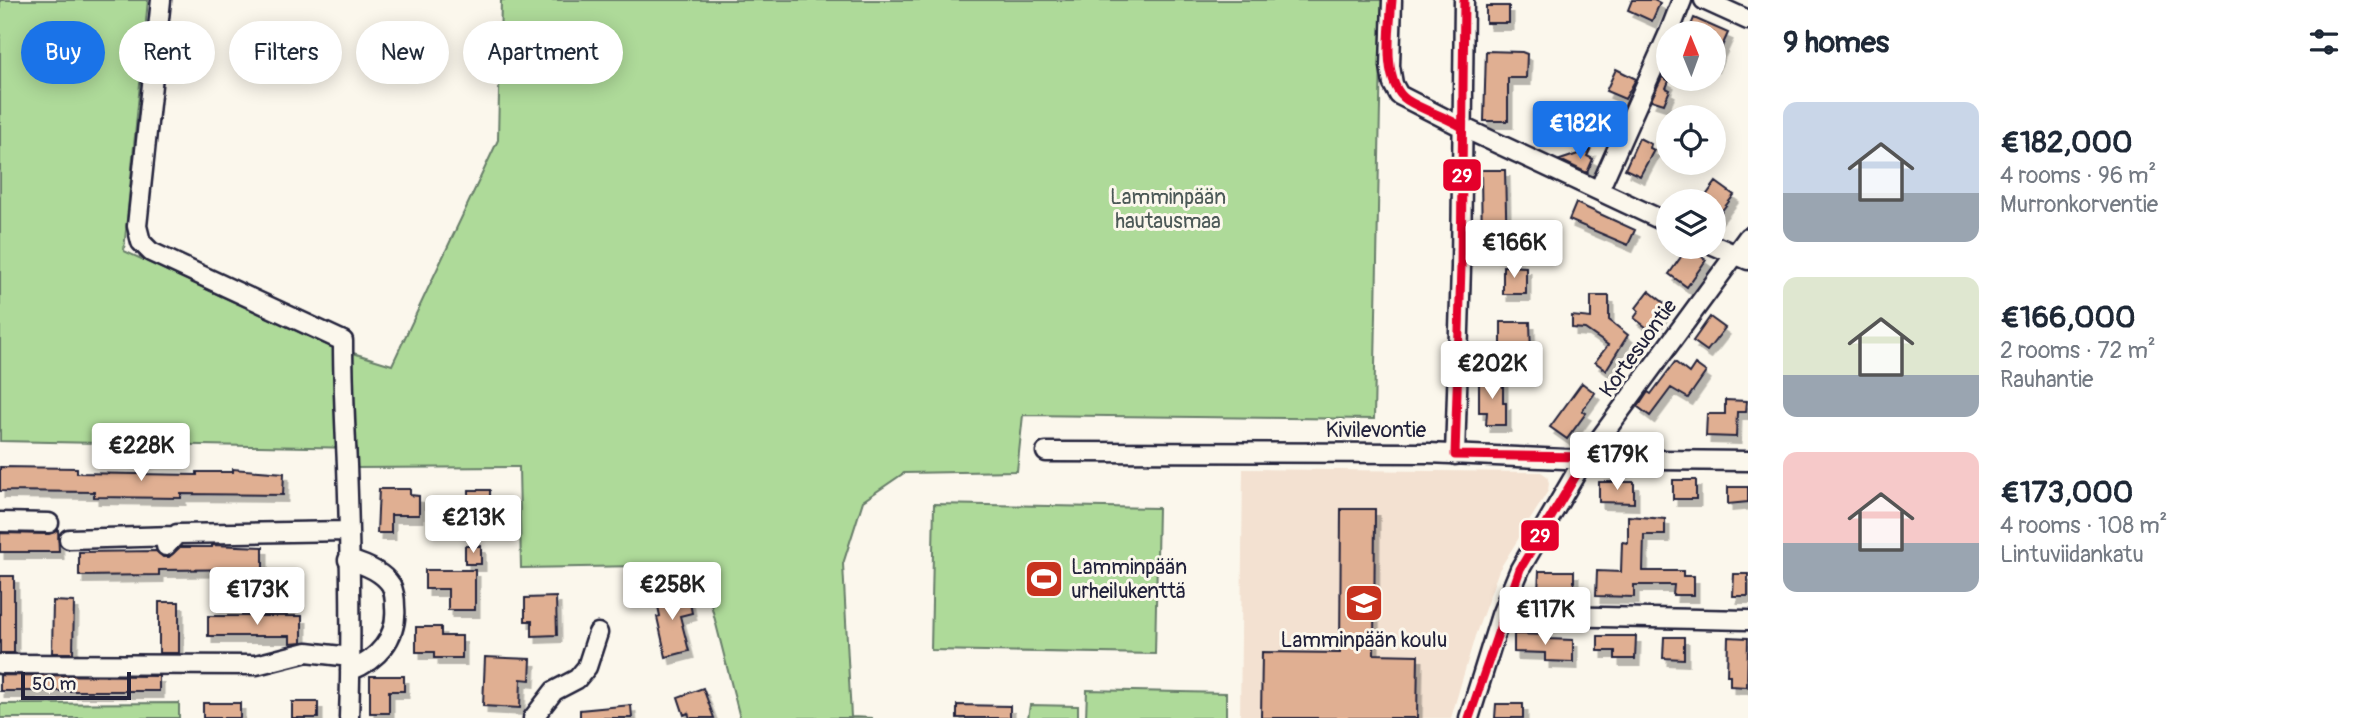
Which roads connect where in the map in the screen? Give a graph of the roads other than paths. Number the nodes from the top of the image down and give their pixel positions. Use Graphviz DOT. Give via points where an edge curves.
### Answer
graph roads {
  1 [pos="161,0"];
  2 [pos="1392,0"];
  3 [pos="1464,0"];
  4 [pos="1682,0"];
  5 [pos="1704,0"];
  6 [pos="1748,20"];
  7 [pos="1673,21"];
  8 [pos="1656,61"];
  9 [pos="1462,127"];
  10 [pos="1599,190"];
  11 [pos="1656,217"];
  12 [pos="1748,237"];
  13 [pos="1741,257"];
  14 [pos="1046,452"];
  15 [pos="1455,455"];
  16 [pos="1587,457"];
  17 [pos="1748,461"];
  18 [pos="0,522"];
  19 [pos="49,523"];
  20 [pos="348,531"];
  21 [pos="69,539"];
  22 [pos="348,560"];
  23 [pos="1501,615"];
  24 [pos="1748,620"];
  25 [pos="598,634"];
  26 [pos="0,664"];
  27 [pos="350,664"];
  28 [pos="349,718"];
  29 [pos="533,718"];
  30 [pos="1469,718"];
  1 -- 20 [label="street" via="137,226 141,242 151,252 343,341"];
  2 -- 9 [label="street" via="1390,66 1399,95"];
  3 -- 9 [label="street"];
  4 -- 7 [label="street"];
  5 -- 6 [label="street"];
  8 -- 10 [label="street"];
  9 -- 10 [label="street"];
  9 -- 15 [label="street"];
  10 -- 11 [label="street"];
  12 -- 13 [label="street, Kortesuontie"];
  13 -- 16 [label="street, Kortesuontie"];
  14 -- 15 [label="street, Kivilevontie"];
  15 -- 16 [label="street, Kivilevontie"];
  16 -- 17 [label="street, Kivilevontie"];
  16 -- 23 [label="street, Kortesuontie" via="1520,569"];
  18 -- 19 [label="street"];
  20 -- 21 [label="street" via="177,534 170,541"];
  20 -- 22 [label="street"];
  22 -- 27 [label="street"];
  22 -- 27 [label="street" via="373,569 391,585 396,615 392,634 380,652 365,665"];
  23 -- 24 [label="street"];
  23 -- 30 [label="street, Kortesuontie"];
  25 -- 29 [label="street" via="587,667 577,679 554,691"];
  26 -- 27 [label="street" via="256,665 307,652"];
  27 -- 28 [label="street"];
}
